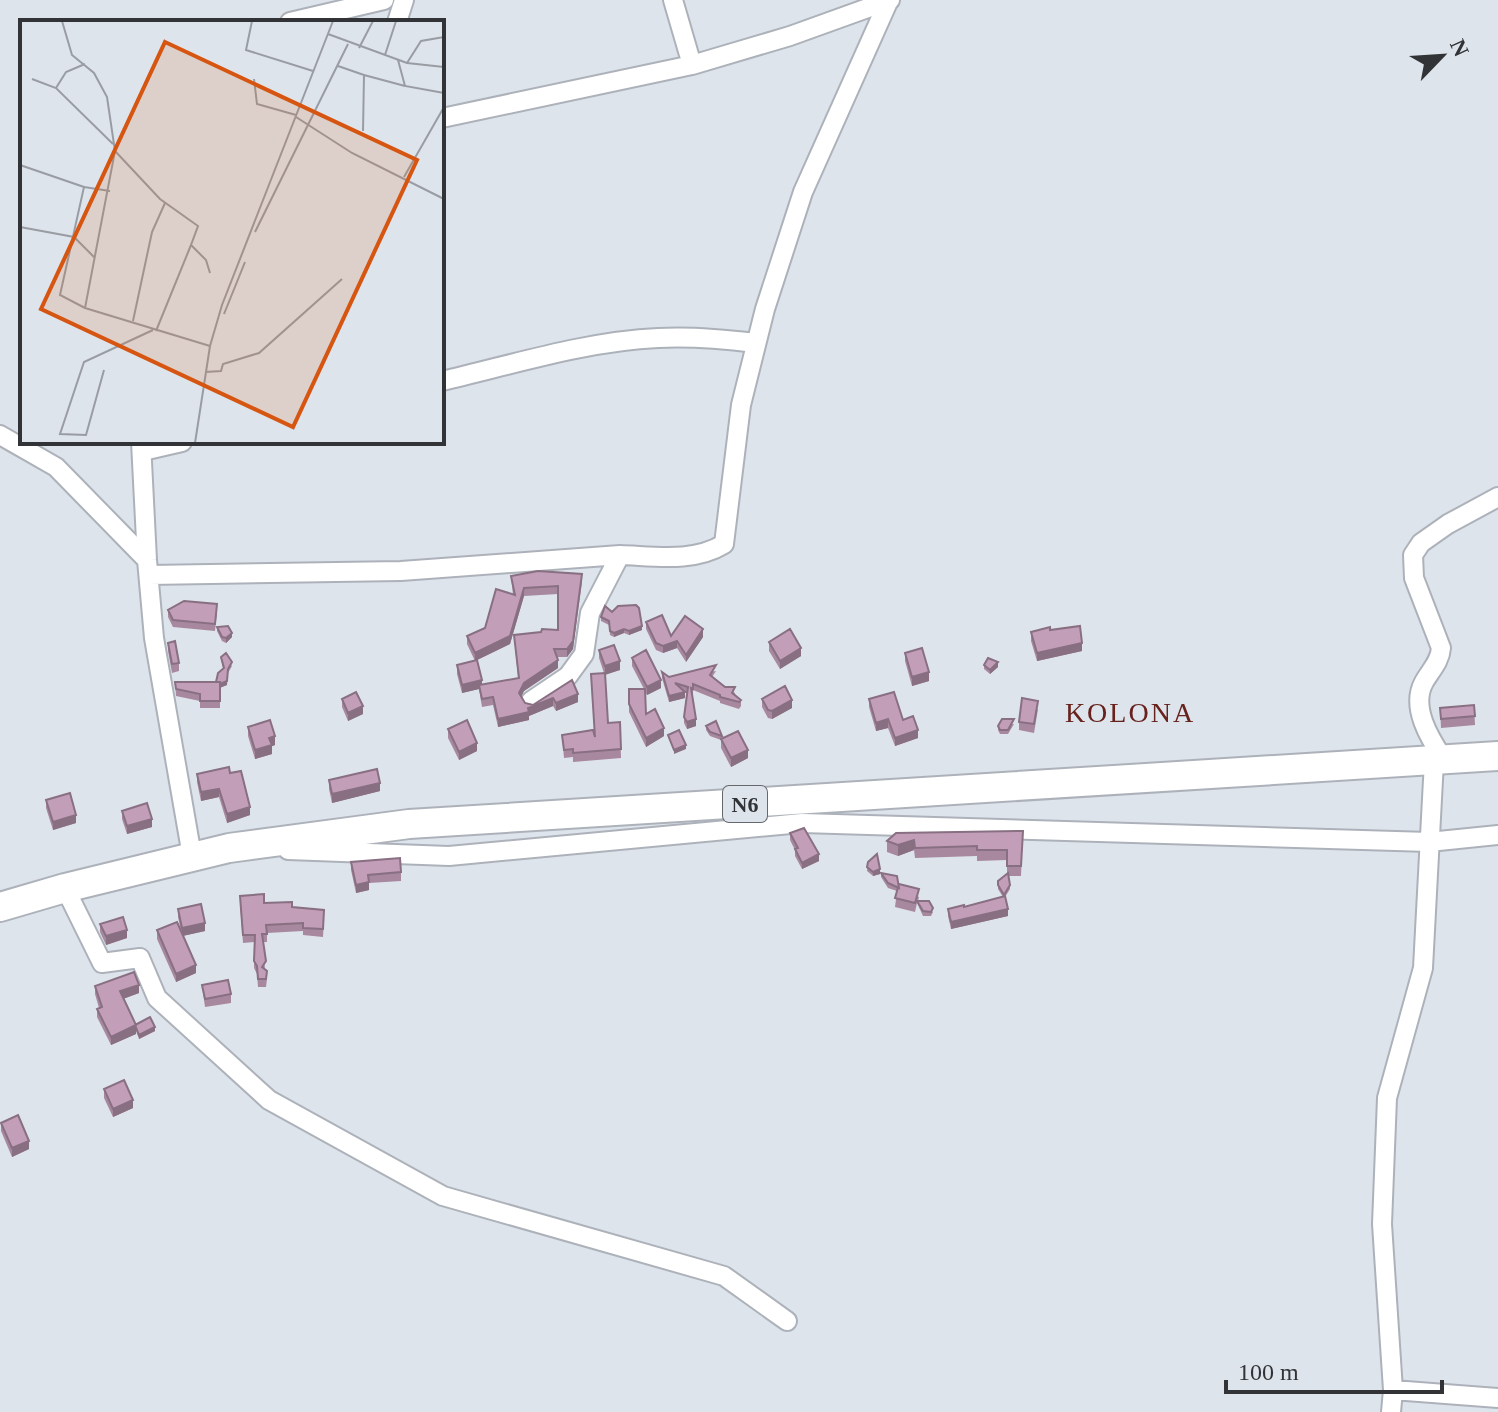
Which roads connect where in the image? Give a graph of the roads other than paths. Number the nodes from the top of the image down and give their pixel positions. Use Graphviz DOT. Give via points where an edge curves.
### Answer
graph roads {
  1 [pos="384,0"];
  2 [pos="404,0"];
  3 [pos="673,0"];
  4 [pos="889,1"];
  5 [pos="299,20"];
  6 [pos="398,20"];
  7 [pos="692,65"];
  8 [pos="444,118"];
  9 [pos="756,343"];
  10 [pos="444,381"];
  11 [pos="0,435"];
  12 [pos="166,444"];
  13 [pos="142,447"];
  14 [pos="1498,497"];
  15 [pos="620,555"];
  16 [pos="148,567"];
  17 [pos="531,701"];
  18 [pos="1498,756"];
  19 [pos="1439,760"];
  20 [pos="1498,835"];
  21 [pos="1429,842"];
  22 [pos="229,848"];
  23 [pos="192,856"];
  24 [pos="65,888"];
  25 [pos="0,907"];
  26 [pos="787,1321"];
  27 [pos="1393,1390"];
  28 [pos="1498,1398"];
  29 [pos="1391,1412"];
  1 -- 5 [label="street"];
  2 -- 6 [label="street"];
  3 -- 7 [label="street"];
  4 -- 7 [label="street"];
  4 -- 9 [label="street" via="803,192"];
  7 -- 8 [label="street"];
  9 -- 10 [label="street" via="657,338"];
  9 -- 15 [label="street" via="741,405 724,544 687,557"];
  11 -- 16 [label="street" via="56,467"];
  12 -- 13 [label="street"];
  13 -- 16 [label="street"];
  14 -- 19 [label="street" via="1421,543 1412,562 1441,648 1419,692 1419,709"];
  15 -- 16 [label="street" via="401,571"];
  15 -- 17 [label="street" via="590,613 584,654 568,676"];
  16 -- 23 [label="street" via="154,638"];
  18 -- 19 [label="highway, N6"];
  19 -- 21 [label="street"];
  19 -- 22 [label="highway, N6" via="409,824"];
  20 -- 21 [label="street"];
  21 -- 22 [label="street" via="802,823 449,856"];
  21 -- 27 [label="street" via="1423,968 1387,1098 1382,1224"];
  22 -- 23 [label="highway, N6"];
  23 -- 24 [label="highway, N6"];
  24 -- 25 [label="highway, N6"];
  24 -- 26 [label="street" via="102,963 140,958 157,998 269,1100 443,1196 724,1276"];
  27 -- 28 [label="street"];
  27 -- 29 [label="street"];
}
